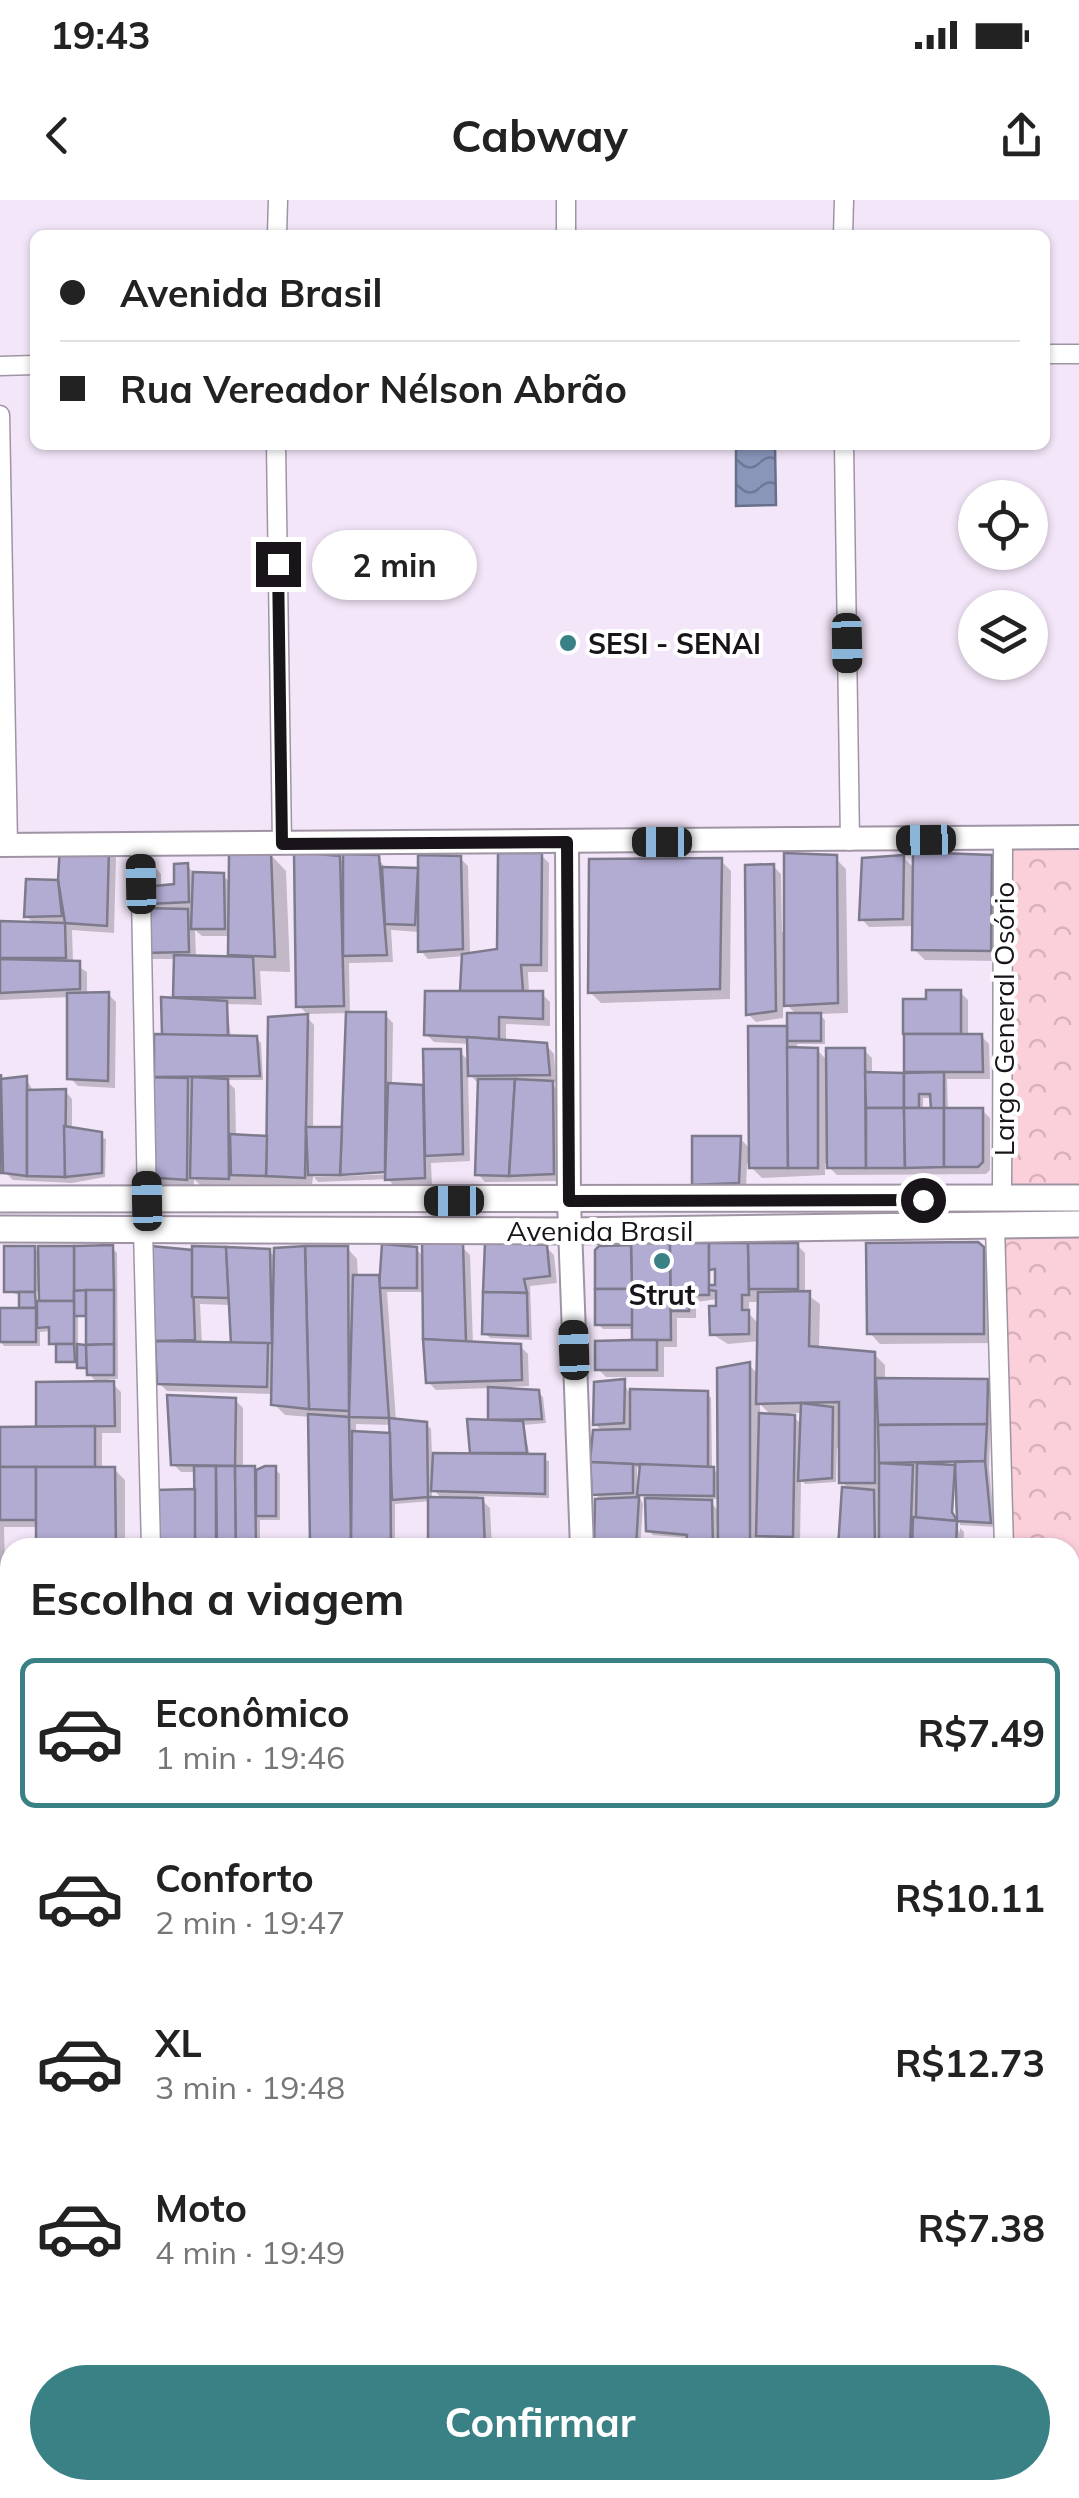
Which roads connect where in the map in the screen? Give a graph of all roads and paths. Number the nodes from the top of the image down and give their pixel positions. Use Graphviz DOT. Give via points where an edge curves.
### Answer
graph roads {
  1 [pos="278,200"];
  2 [pos="566,200"];
  3 [pos="844,200"];
  4 [pos="277,230"];
  5 [pos="566,230"];
  6 [pos="844,230"];
  7 [pos="1050,354"];
  8 [pos="1079,354"];
  9 [pos="30,365"];
  10 [pos="0,366"];
  11 [pos="0,415"];
  12 [pos="276,450"];
  13 [pos="844,450"];
  14 [pos="1079,837"];
  15 [pos="1003,839"];
  16 [pos="850,840"];
  17 [pos="567,842"];
  18 [pos="282,844"];
  19 [pos="4,845"];
  20 [pos="140,845"];
  21 [pos="1079,1198"];
  22 [pos="0,1199"];
  23 [pos="1002,1200"];
  24 [pos="147,1201"];
  25 [pos="569,1201"];
  26 [pos="1079,1224"];
  27 [pos="995,1225"];
  28 [pos="0,1229"];
  29 [pos="143,1229"];
  30 [pos="570,1231"];
  31 [pos="151,1538"];
  32 [pos="582,1538"];
  33 [pos="1004,1538"];
  1 -- 4 [label="street"];
  2 -- 5 [label="street"];
  3 -- 6 [label="street"];
  7 -- 8 [label="street"];
  9 -- 10 [label="street"];
  11 -- 19 [label="street"];
  12 -- 18 [label="street"];
  13 -- 16 [label="street"];
  14 -- 15 [label="street"];
  15 -- 16 [label="street"];
  15 -- 23 [label="street, Largo General Osório"];
  16 -- 17 [label="street"];
  17 -- 18 [label="street"];
  17 -- 25 [label="street"];
  18 -- 20 [label="street"];
  19 -- 20 [label="street"];
  20 -- 24 [label="street"];
  21 -- 23 [label="main road, Avenida Brasil"];
  22 -- 24 [label="main road, Avenida Brasil"];
  23 -- 25 [label="main road, Avenida Brasil"];
  24 -- 25 [label="main road, Avenida Brasil"];
  25 -- 30 [label="street"];
  26 -- 27 [label="main road, Avenida Brasil"];
  27 -- 30 [label="main road, Avenida Brasil"];
  27 -- 33 [label="street"];
  28 -- 29 [label="main road, Avenida Brasil"];
  29 -- 30 [label="main road, Avenida Brasil"];
  29 -- 31 [label="street"];
  30 -- 32 [label="street"];
}
